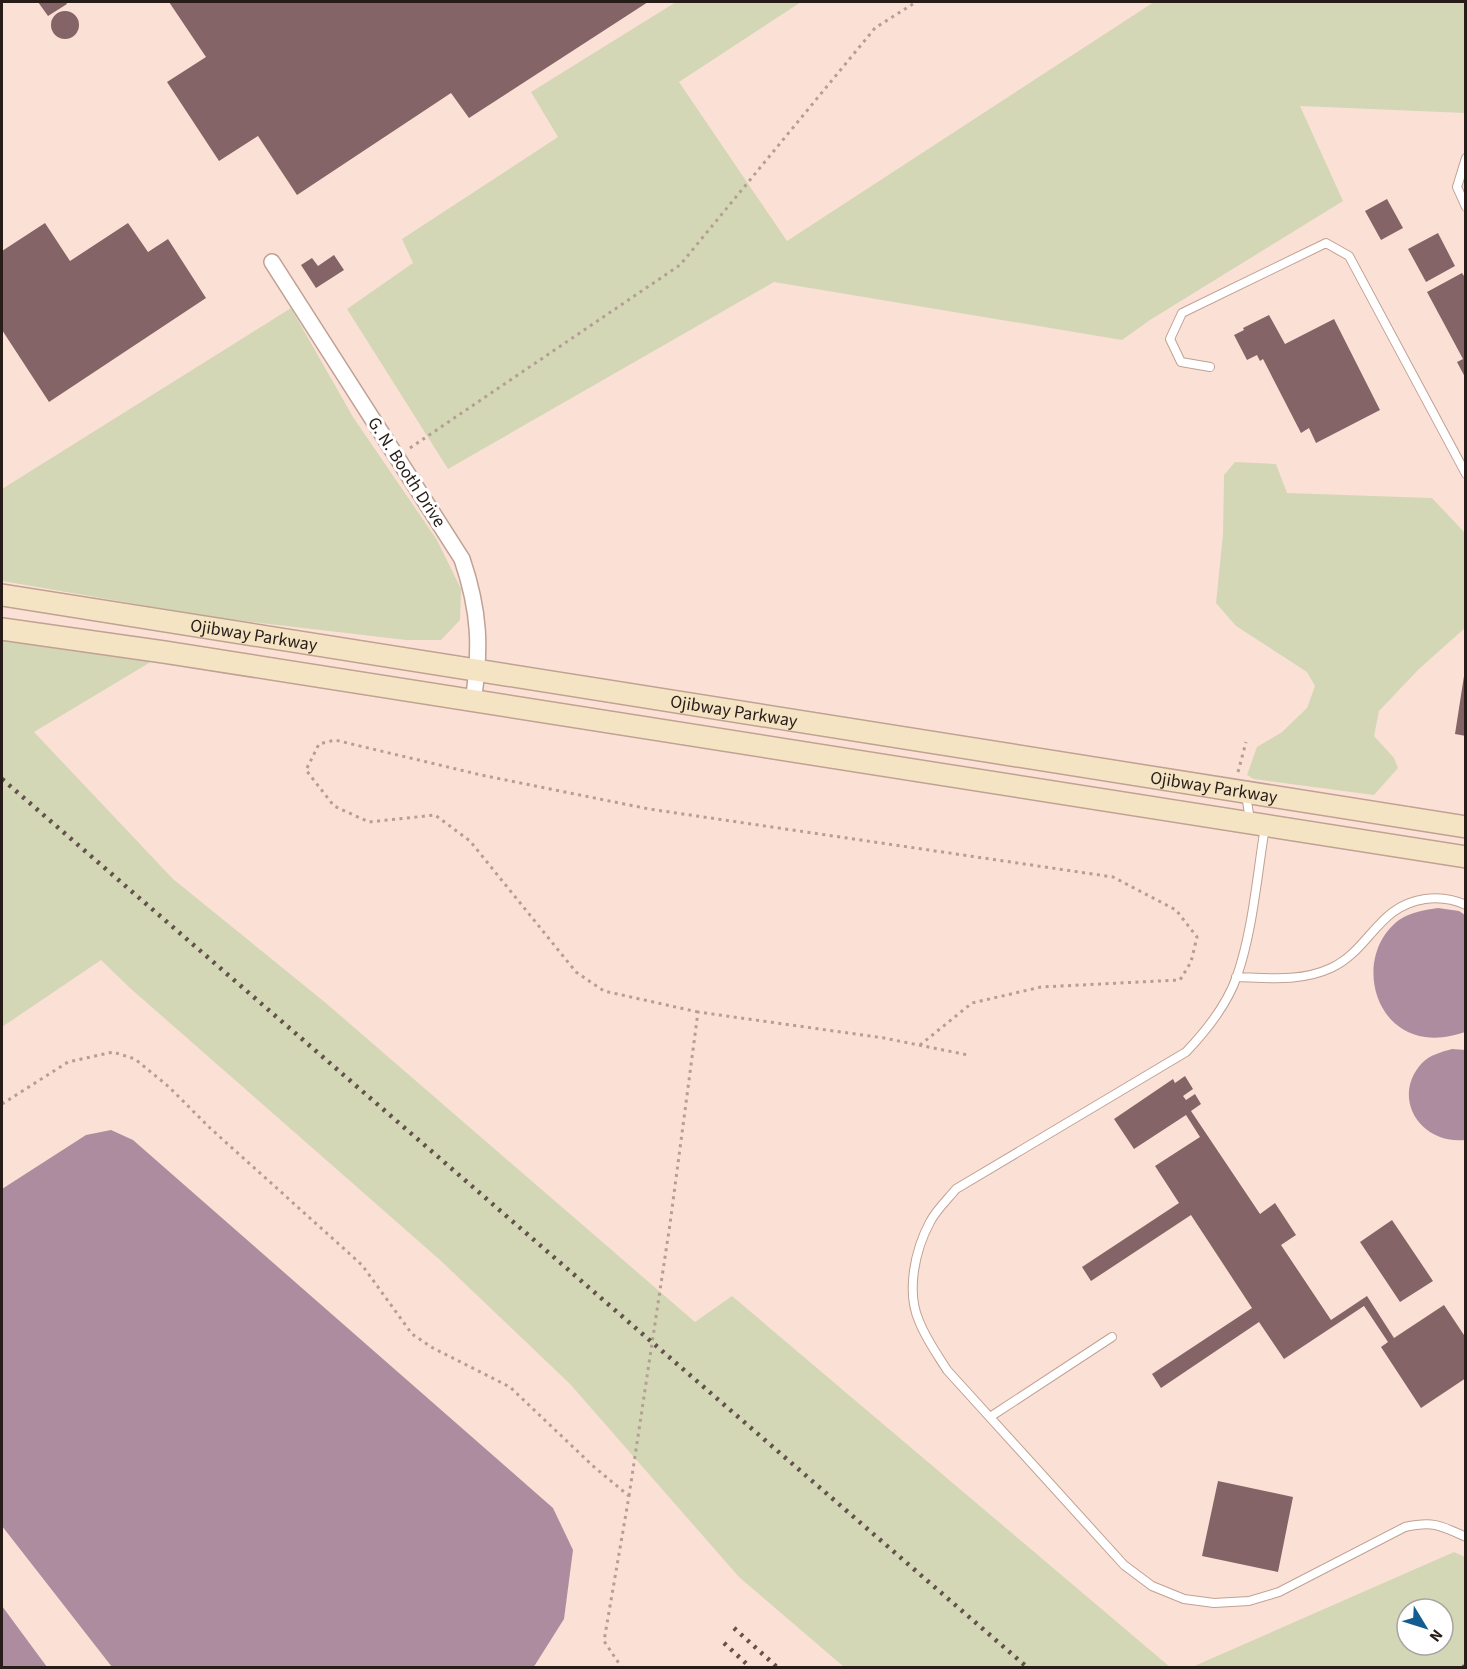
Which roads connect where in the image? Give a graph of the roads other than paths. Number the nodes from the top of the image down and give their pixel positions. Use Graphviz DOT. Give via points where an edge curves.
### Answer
graph roads {
  1 [pos="1466,158"];
  2 [pos="1466,207"];
  3 [pos="272,262"];
  4 [pos="1210,367"];
  5 [pos="1466,474"];
  6 [pos="2,595"];
  7 [pos="2,629"];
  8 [pos="477,670"];
  9 [pos="473,702"];
  10 [pos="1240,791"];
  11 [pos="1258,823"];
  12 [pos="1466,827"];
  13 [pos="1466,857"];
  14 [pos="1466,905"];
  15 [pos="1236,977"];
  16 [pos="1112,1337"];
  17 [pos="990,1417"];
  18 [pos="1466,1537"];
  1 -- 2 [label="lane" via="1457,187"];
  3 -- 8 [label="street, G. N. Booth Drive" via="462,559 477,615"];
  4 -- 5 [label="lane" via="1181,362 1170,339 1182,313 1326,243 1349,256"];
  6 -- 8 [label="main road, Ojibway Parkway"];
  7 -- 9 [label="main road, Ojibway Parkway"];
  8 -- 9 [label="street, G. N. Booth Drive"];
  8 -- 10 [label="main road, Ojibway Parkway"];
  9 -- 11 [label="main road, Ojibway Parkway"];
  10 -- 11 [label="lane"];
  10 -- 12 [label="main road, Ojibway Parkway"];
  11 -- 13 [label="main road, Ojibway Parkway"];
  11 -- 15 [label="lane" via="1245,945"];
  14 -- 15 [label="lane" via="1436,898 1397,908 1351,955 1311,975"];
  15 -- 17 [label="lane" via="1204,1033 1186,1052 956,1189 930,1220 917,1253 913,1289 918,1319 947,1370"];
  16 -- 17 [label="lane"];
  17 -- 18 [label="lane" via="1124,1565 1152,1586 1184,1599 1214,1604 1249,1601 1279,1592 1405,1527 1425,1523"];
}
